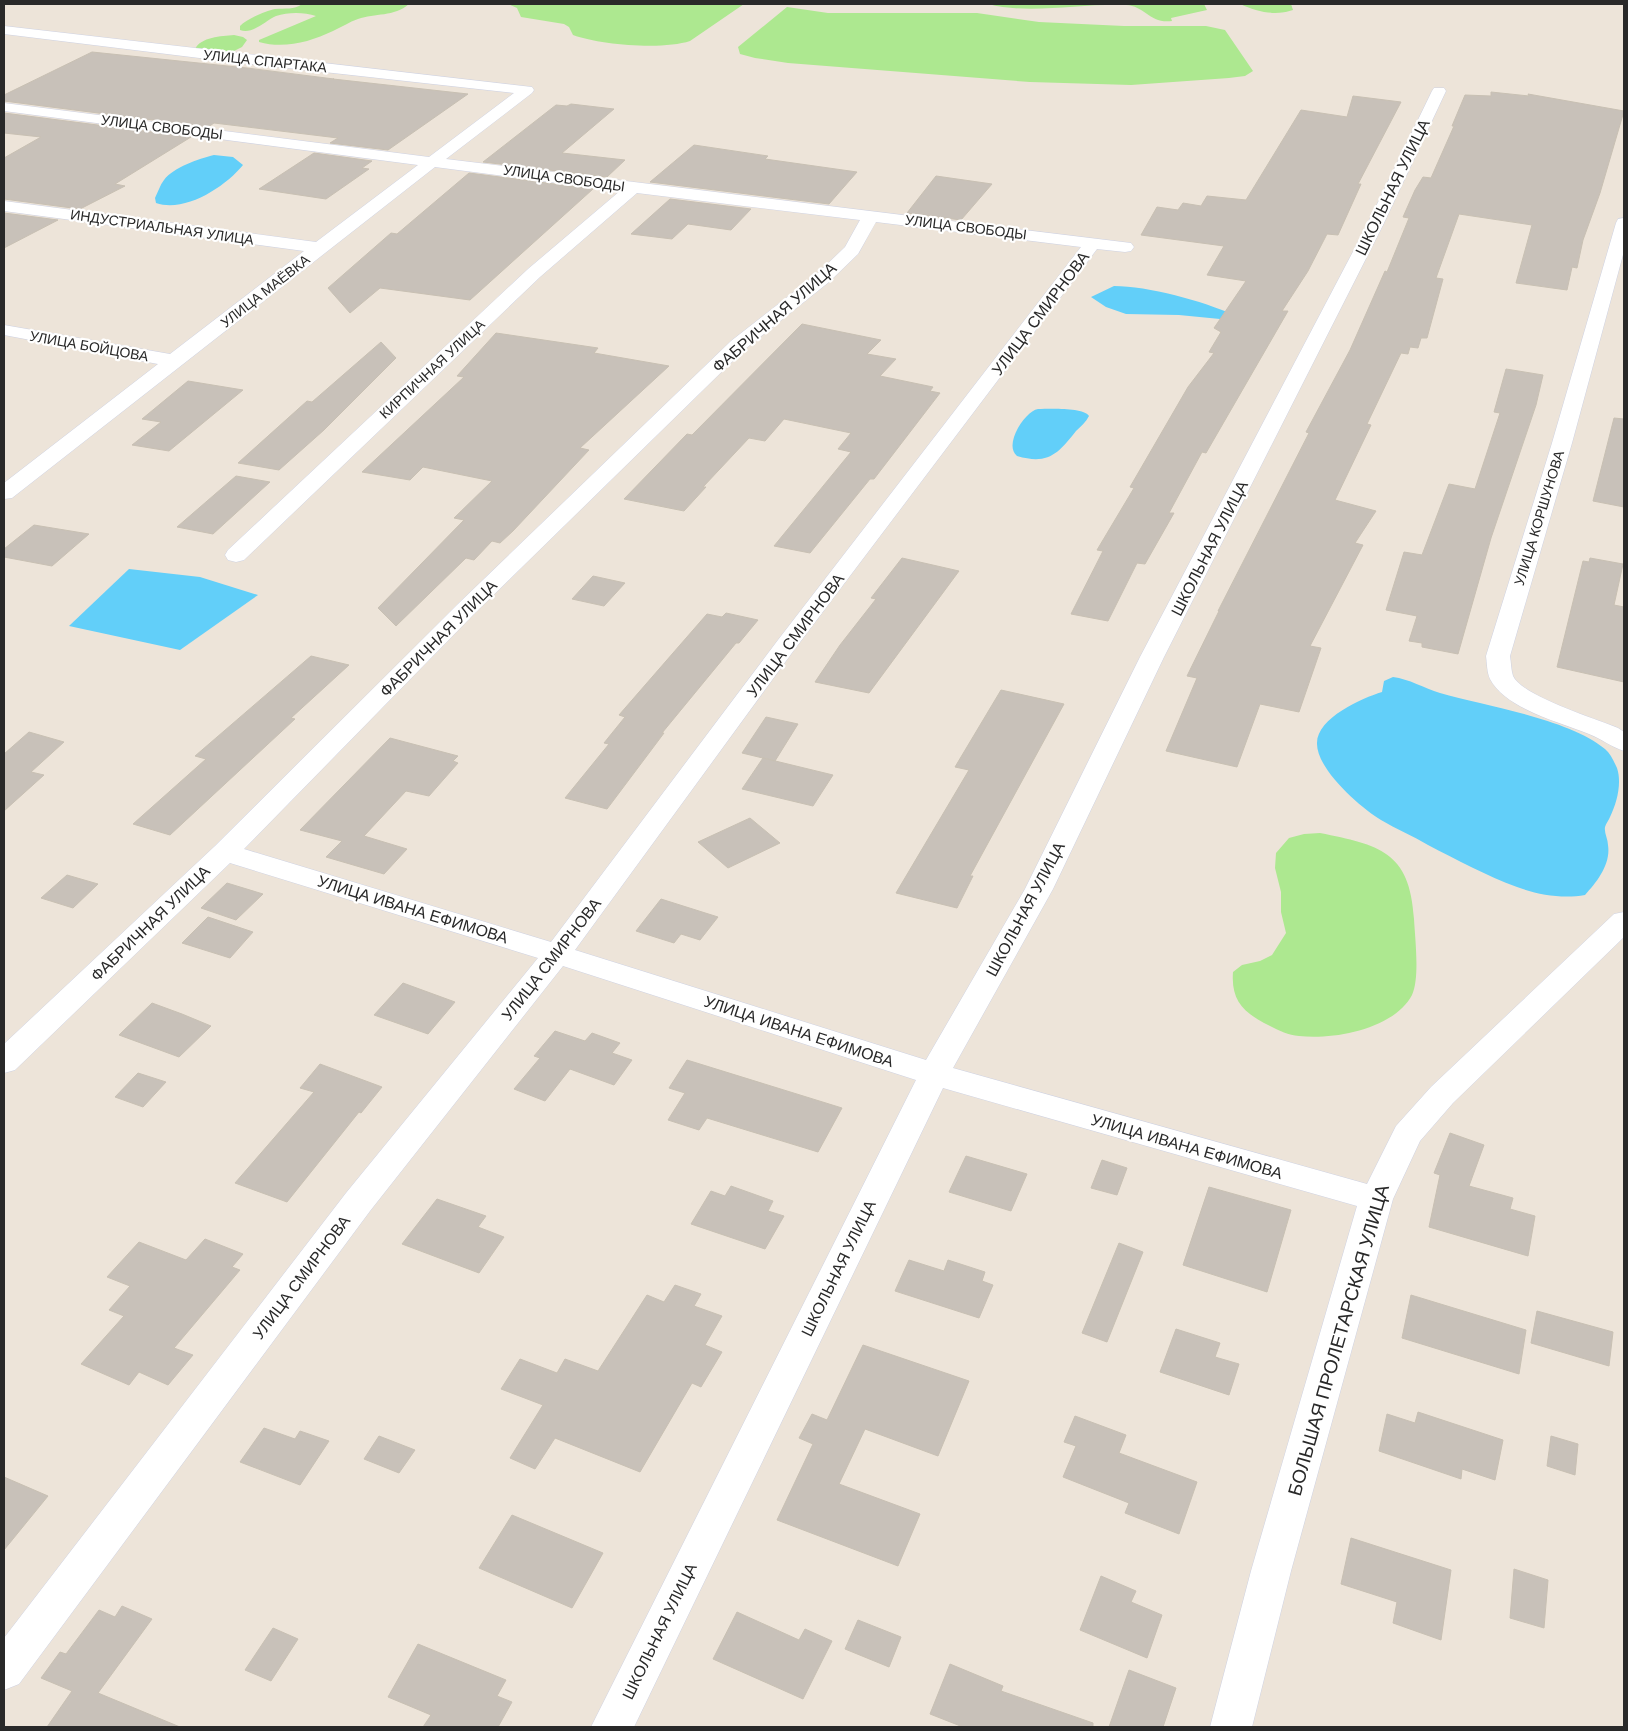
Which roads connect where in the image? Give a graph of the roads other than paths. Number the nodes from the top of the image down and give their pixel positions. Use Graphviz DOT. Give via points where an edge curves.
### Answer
graph roads {
  1 [pos="4,30"];
  2 [pos="527,90"];
  3 [pos="1439,91"];
  4 [pos="4,107"];
  5 [pos="433,161"];
  6 [pos="633,188"];
  7 [pos="4,206"];
  8 [pos="871,216"];
  9 [pos="1624,224"];
  10 [pos="1093,243"];
  11 [pos="1125,247"];
  12 [pos="320,248"];
  13 [pos="4,330"];
  14 [pos="175,361"];
  15 [pos="4,493"];
  16 [pos="236,555"];
  17 [pos="1624,743"];
  18 [pos="225,852"];
  19 [pos="1624,921"];
  20 [pos="558,954"];
  21 [pos="4,1062"];
  22 [pos="934,1074"];
  23 [pos="1376,1199"];
  24 [pos="4,1670"];
  25 [pos="612,1727"];
  26 [pos="1230,1727"];
  1 -- 2 [label="street, УЛИЦА СПАРТАКА"];
  2 -- 5 [label="street, УЛИЦА МАЁВКА"];
  3 -- 22 [label="street, ШКОЛЬНАЯ УЛИЦА" via="1375,225 1152,657 1039,889"];
  4 -- 5 [label="street, УЛИЦА СВОБОДЫ"];
  5 -- 6 [label="street, УЛИЦА СВОБОДЫ"];
  5 -- 12 [label="street, УЛИЦА МАЁВКА"];
  6 -- 8 [label="street, УЛИЦА СВОБОДЫ"];
  6 -- 16 [label="street, КИРПИЧНАЯ УЛИЦА" via="534,273"];
  7 -- 12 [label="street, ИНДУСТРИАЛЬНАЯ УЛИЦА"];
  8 -- 10 [label="street, УЛИЦА СВОБОДЫ"];
  8 -- 18 [label="street, ФАБРИЧНАЯ УЛИЦА" via="852,250 823,278 738,345 466,608"];
  9 -- 17 [label="street, УЛИЦА КОРШУНОВА" via="1498,656 1501,677 1514,692 1542,707 1609,733"];
  10 -- 11 [label="street, УЛИЦА СВОБОДЫ"];
  10 -- 20 [label="street, УЛИЦА СМИРНОВА" via="786,645"];
  12 -- 14 [label="street, УЛИЦА МАЁВКА"];
  13 -- 14 [label="street, УЛИЦА БОЙЦОВА"];
  14 -- 15 [label="street, УЛИЦА МАЁВКА"];
  18 -- 20 [label="street, УЛИЦА ИВАНА ЕФИМОВА"];
  18 -- 21 [label="street, ФАБРИЧНАЯ УЛИЦА"];
  19 -- 23 [label="street, БОЛЬШАЯ ПРОЛЕТАРСКАЯ УЛИЦА" via="1442,1095 1407,1134"];
  20 -- 22 [label="street, УЛИЦА ИВАНА ЕФИМОВА"];
  20 -- 24 [label="street, УЛИЦА СМИРНОВА" via="358,1202"];
  22 -- 23 [label="street, УЛИЦА ИВАНА ЕФИМОВА"];
  22 -- 25 [label="street, ШКОЛЬНАЯ УЛИЦА"];
  23 -- 26 [label="street, БОЛЬШАЯ ПРОЛЕТАРСКАЯ УЛИЦА"];
}
